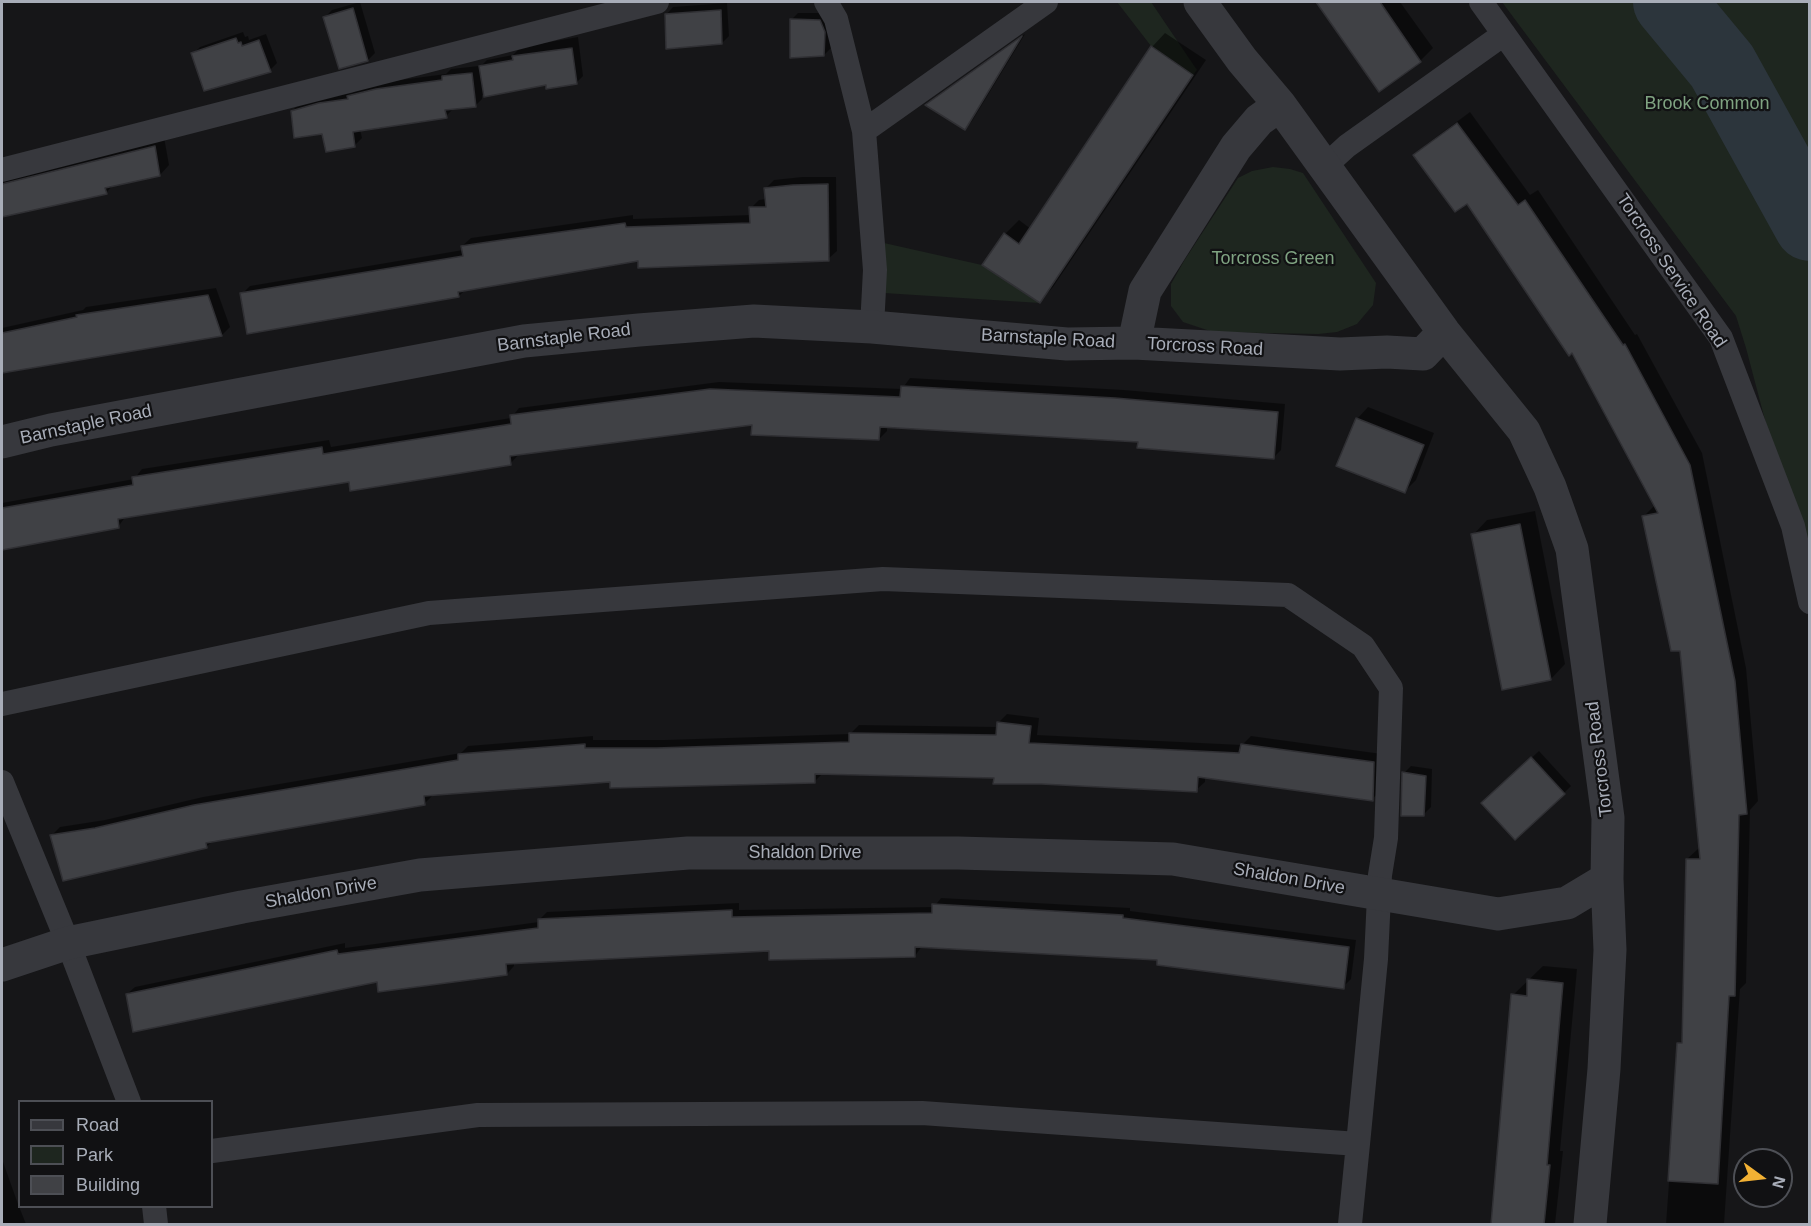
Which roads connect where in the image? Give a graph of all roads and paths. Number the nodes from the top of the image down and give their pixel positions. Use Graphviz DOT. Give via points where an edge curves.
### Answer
graph roads {
  1 [pos="657,2"];
  2 [pos="826,2"];
  3 [pos="1046,2"];
  4 [pos="1200,2"];
  5 [pos="1481,2"];
  6 [pos="1504,34"];
  7 [pos="1280,105"];
  8 [pos="864,131"];
  9 [pos="1324,167"];
  10 [pos="2,170"];
  11 [pos="872,327"];
  12 [pos="1444,332"];
  13 [pos="1134,343"];
  14 [pos="2,442"];
  15 [pos="1809,602"];
  16 [pos="2,704"];
  17 [pos="2,782"];
  18 [pos="1607,879"];
  19 [pos="1380,895"];
  20 [pos="68,943"];
  21 [pos="2,965"];
  22 [pos="129,1100"];
  23 [pos="1358,1144"];
  24 [pos="213,1151"];
  25 [pos="154,1208"];
  26 [pos="156,1224"];
  27 [pos="1350,1224"];
  28 [pos="1590,1224"];
  1 -- 10 [label="lane"];
  2 -- 8 [label="lane" via="836,19"];
  3 -- 8 [label="lane"];
  4 -- 7 [label="street, Torcross Road"];
  5 -- 6 [label="lane, Torcross Service Road"];
  6 -- 9 [label="lane" via="1347,146"];
  6 -- 15 [label="lane, Torcross Service Road" via="1721,338 1793,526"];
  7 -- 9 [label="street, Torcross Road"];
  7 -- 13 [label="street, Torcross Road" via="1259,120 1236,147 1146,291"];
  8 -- 11 [label="lane" via="875,270"];
  9 -- 12 [label="street, Torcross Road"];
  11 -- 13 [label="street, Barnstaple Road" via="1067,344"];
  11 -- 14 [label="street, Barnstaple Road" via="754,321 524,341"];
  12 -- 13 [label="street, Torcross Road" via="1423,354 1340,354"];
  12 -- 18 [label="street, Torcross Road" via="1524,431 1572,549 1608,818"];
  16 -- 19 [label="lane" via="429,613 883,579 1287,595 1363,646 1391,688"];
  17 -- 20 [label="lane"];
  18 -- 19 [label="street, Shaldon Drive" via="1567,903 1498,914"];
  18 -- 28 [label="street, Torcross Road" via="1610,950"];
  19 -- 20 [label="street, Shaldon Drive" via="1173,859 958,853 688,853 420,875"];
  19 -- 23 [label="lane"];
  20 -- 21 [label="street, Shaldon Drive"];
  20 -- 22 [label="lane"];
  23 -- 24 [label="lane" via="922,1113 478,1115"];
  23 -- 27 [label="lane"];
  25 -- 26 [label="lane"];
}
